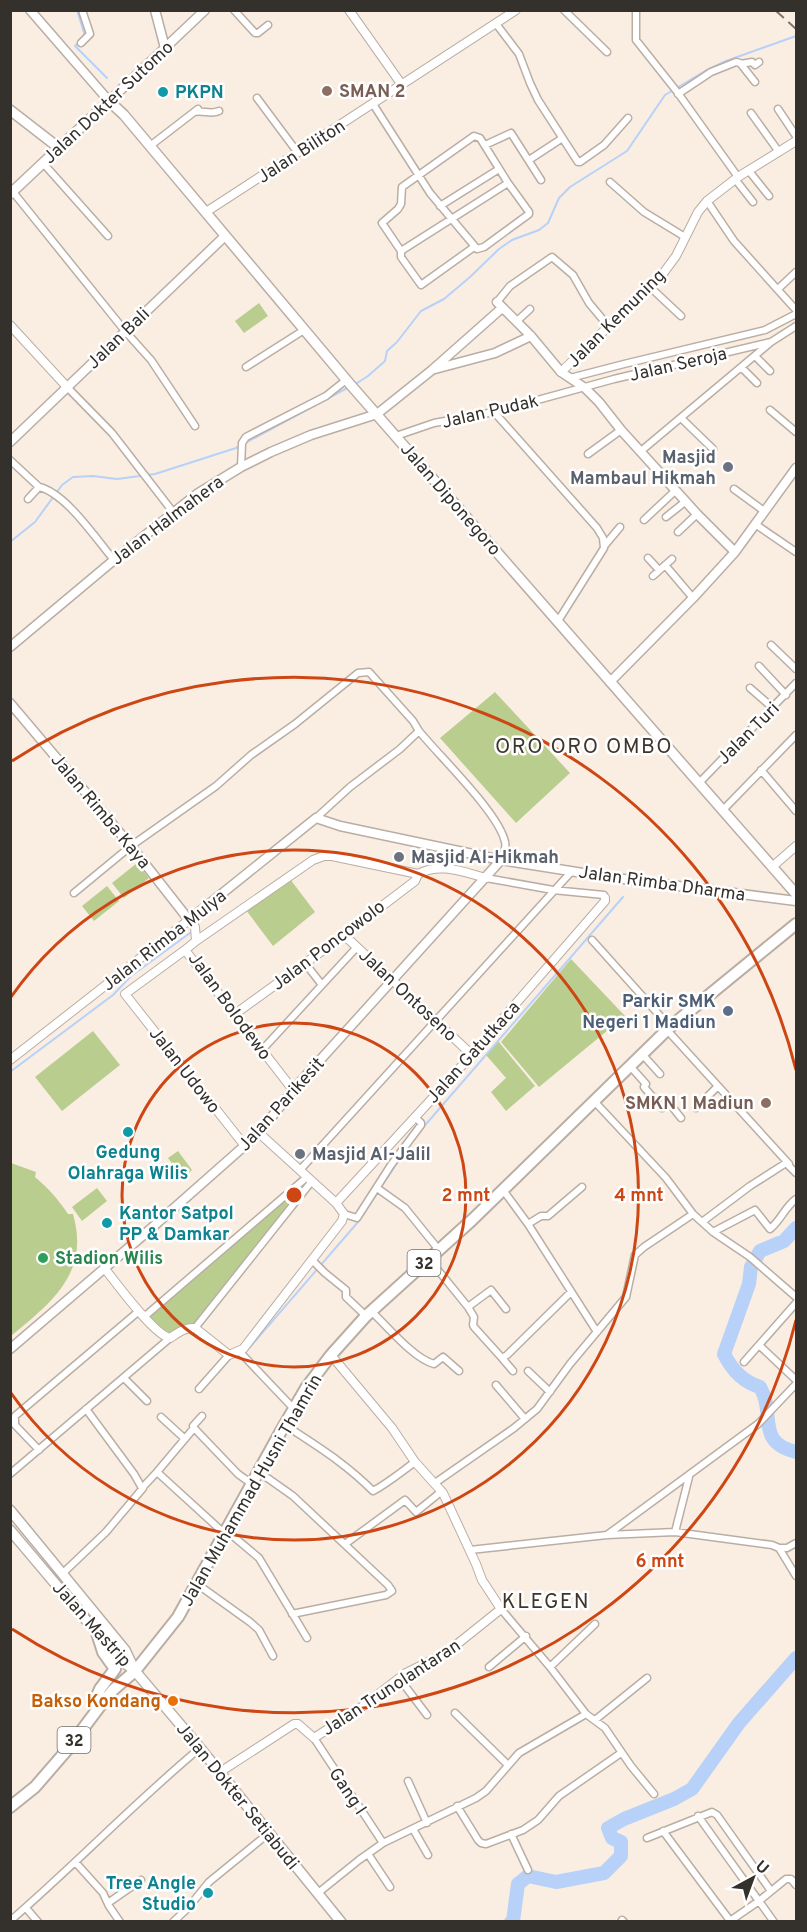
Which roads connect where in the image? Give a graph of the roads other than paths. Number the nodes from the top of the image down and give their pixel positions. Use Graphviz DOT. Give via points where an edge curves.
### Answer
graph roads {
  1 [pos="30,10"];
  2 [pos="82,10"];
  3 [pos="155,10"];
  4 [pos="205,10"];
  5 [pos="234,10"];
  6 [pos="350,10"];
  7 [pos="516,10"];
  8 [pos="564,10"];
  9 [pos="636,10"];
  10 [pos="268,25"];
  11 [pos="497,25"];
  12 [pos="81,43"];
  13 [pos="165,48"];
  14 [pos="607,52"];
  15 [pos="759,62"];
  16 [pos="741,64"];
  17 [pos="754,82"];
  18 [pos="402,85"];
  19 [pos="678,94"];
  20 [pos="257,98"];
  21 [pos="109,101"];
  22 [pos="373,104"];
  23 [pos="778,109"];
  24 [pos="10,110"];
  25 [pos="219,111"];
  26 [pos="750,113"];
  27 [pos="628,118"];
  28 [pos="796,136"];
  29 [pos="561,139"];
  30 [pos="796,141"];
  31 [pos="485,144"];
  32 [pos="150,146"];
  33 [pos="59,148"];
  34 [pos="779,152"];
  35 [pos="298,153"];
  36 [pos="529,160"];
  37 [pos="43,163"];
  38 [pos="499,169"];
  39 [pos="748,171"];
  40 [pos="418,175"];
  41 [pos="737,178"];
  42 [pos="542,180"];
  43 [pos="610,182"];
  44 [pos="508,183"];
  45 [pos="12,193"];
  46 [pos="769,196"];
  47 [pos="707,201"];
  48 [pos="753,202"];
  49 [pos="440,206"];
  50 [pos="206,212"];
  51 [pos="451,219"];
  52 [pos="108,236"];
  53 [pos="225,236"];
  54 [pos="685,237"];
  55 [pos="474,247"];
  56 [pos="400,251"];
  57 [pos="796,272"];
  58 [pos="650,287"];
  59 [pos="777,290"];
  60 [pos="499,305"];
  61 [pos="530,309"];
  62 [pos="796,312"];
  63 [pos="681,316"];
  64 [pos="516,322"];
  65 [pos="10,325"];
  66 [pos="796,326"];
  67 [pos="609,327"];
  68 [pos="304,330"];
  69 [pos="124,332"];
  70 [pos="531,336"];
  71 [pos="771,342"];
  72 [pos="756,357"];
  73 [pos="246,367"];
  74 [pos="742,368"];
  75 [pos="432,370"];
  76 [pos="770,371"];
  77 [pos="561,372"];
  78 [pos="570,378"];
  79 [pos="347,381"];
  80 [pos="757,382"];
  81 [pos="67,387"];
  82 [pos="585,388"];
  83 [pos="770,410"];
  84 [pos="494,412"];
  85 [pos="377,414"];
  86 [pos="681,418"];
  87 [pos="195,426"];
  88 [pos="621,430"];
  89 [pos="796,432"];
  90 [pos="396,436"];
  91 [pos="10,442"];
  92 [pos="712,449"];
  93 [pos="641,451"];
  94 [pos="588,454"];
  95 [pos="10,459"];
  96 [pos="241,467"];
  97 [pos="796,468"];
  98 [pos="793,480"];
  99 [pos="39,487"];
  100 [pos="734,489"];
  101 [pos="676,490"];
  102 [pos="28,499"];
  103 [pos="686,501"];
  104 [pos="764,511"];
  105 [pos="173,512"];
  106 [pos="697,514"];
  107 [pos="666,518"];
  108 [pos="644,520"];
  109 [pos="755,524"];
  110 [pos="620,527"];
  111 [pos="678,532"];
  112 [pos="604,545"];
  113 [pos="735,552"];
  114 [pos="796,552"];
  115 [pos="648,558"];
  116 [pos="672,559"];
  117 [pos="114,560"];
  118 [pos="662,568"];
  119 [pos="653,576"];
  120 [pos="693,598"];
  121 [pos="558,621"];
  122 [pos="771,645"];
  123 [pos="10,647"];
  124 [pos="759,666"];
  125 [pos="796,669"];
  126 [pos="610,682"];
  127 [pos="796,683"];
  128 [pos="750,688"];
  129 [pos="786,695"];
  130 [pos="10,703"];
  131 [pos="773,708"];
  132 [pos="419,731"];
  133 [pos="796,735"];
  134 [pos="761,770"];
  135 [pos="699,783"];
  136 [pos="722,811"];
  137 [pos="796,811"];
  138 [pos="316,818"];
  139 [pos="131,846"];
  140 [pos="796,846"];
  141 [pos="501,860"];
  142 [pos="772,867"];
  143 [pos="572,870"];
  144 [pos="418,874"];
  145 [pos="486,878"];
  146 [pos="553,890"];
  147 [pos="74,893"];
  148 [pos="796,894"];
  149 [pos="605,898"];
  150 [pos="796,901"];
  151 [pos="189,920"];
  152 [pos="796,924"];
  153 [pos="344,935"];
  154 [pos="592,940"];
  155 [pos="196,941"];
  156 [pos="357,947"];
  157 [pos="185,950"];
  158 [pos="305,963"];
  159 [pos="392,980"];
  160 [pos="322,985"];
  161 [pos="235,1014"];
  162 [pos="436,1021"];
  163 [pos="668,1028"];
  164 [pos="262,1050"];
  165 [pos="471,1054"];
  166 [pos="642,1054"];
  167 [pos="10,1060"];
  168 [pos="630,1066"];
  169 [pos="660,1074"];
  170 [pos="718,1086"];
  171 [pos="293,1090"];
  172 [pos="594,1101"];
  173 [pos="696,1108"];
  174 [pos="415,1117"];
  175 [pos="681,1118"];
  176 [pos="259,1133"];
  177 [pos="244,1146"];
  178 [pos="789,1164"];
  179 [pos="300,1170"];
  180 [pos="796,1173"];
  181 [pos="309,1179"];
  182 [pos="582,1187"];
  183 [pos="379,1189"];
  184 [pos="503,1190"];
  185 [pos="796,1199"];
  186 [pos="336,1203"];
  187 [pos="693,1214"];
  188 [pos="343,1218"];
  189 [pos="702,1222"];
  190 [pos="528,1224"];
  191 [pos="713,1232"];
  192 [pos="439,1250"];
  193 [pos="429,1259"];
  194 [pos="312,1260"];
  195 [pos="105,1269"];
  196 [pos="571,1292"];
  197 [pos="796,1297"];
  198 [pos="796,1304"];
  199 [pos="468,1307"];
  200 [pos="506,1309"];
  201 [pos="141,1314"];
  202 [pos="369,1314"];
  203 [pos="195,1328"];
  204 [pos="597,1332"];
  205 [pos="170,1338"];
  206 [pos="759,1345"];
  207 [pos="10,1349"];
  208 [pos="239,1352"];
  209 [pos="229,1355"];
  210 [pos="331,1355"];
  211 [pos="502,1358"];
  212 [pos="744,1362"];
  213 [pos="459,1371"];
  214 [pos="513,1371"];
  215 [pos="528,1371"];
  216 [pos="124,1378"];
  217 [pos="796,1382"];
  218 [pos="496,1386"];
  219 [pos="199,1389"];
  220 [pos="550,1392"];
  221 [pos="147,1401"];
  222 [pos="86,1409"];
  223 [pos="294,1409"];
  224 [pos="202,1416"];
  225 [pos="160,1417"];
  226 [pos="525,1419"];
  227 [pos="285,1425"];
  228 [pos="195,1428"];
  229 [pos="185,1439"];
  230 [pos="39,1450"];
  231 [pos="415,1462"];
  232 [pos="157,1472"];
  233 [pos="259,1472"];
  234 [pos="10,1474"];
  235 [pos="689,1476"];
  236 [pos="435,1483"];
  237 [pos="252,1484"];
  238 [pos="143,1488"];
  239 [pos="442,1491"];
  240 [pos="10,1510"];
  241 [pos="10,1530"];
  242 [pos="675,1532"];
  243 [pos="226,1533"];
  244 [pos="607,1535"];
  245 [pos="796,1543"];
  246 [pos="345,1544"];
  247 [pos="778,1548"];
  248 [pos="470,1550"];
  249 [pos="45,1553"];
  250 [pos="34,1559"];
  251 [pos="62,1574"];
  252 [pos="796,1576"];
  253 [pos="197,1584"];
  254 [pos="501,1609"];
  255 [pos="292,1614"];
  256 [pos="595,1624"];
  257 [pos="97,1634"];
  258 [pos="526,1636"];
  259 [pos="307,1638"];
  260 [pos="273,1656"];
  261 [pos="489,1667"];
  262 [pos="550,1667"];
  263 [pos="135,1671"];
  264 [pos="399,1678"];
  265 [pos="647,1678"];
  266 [pos="101,1704"];
  267 [pos="455,1713"];
  268 [pos="586,1714"];
  269 [pos="427,1715"];
  270 [pos="595,1720"];
  271 [pos="314,1738"];
  272 [pos="200,1748"];
  273 [pos="621,1753"];
  274 [pos="507,1765"];
  275 [pos="220,1772"];
  276 [pos="408,1781"];
  277 [pos="654,1794"];
  278 [pos="458,1806"];
  279 [pos="10,1807"];
  280 [pos="698,1816"];
  281 [pos="427,1822"];
  282 [pos="413,1829"];
  283 [pos="663,1831"];
  284 [pos="269,1833"];
  285 [pos="511,1834"];
  286 [pos="647,1838"];
  287 [pos="383,1843"];
  288 [pos="368,1854"];
  289 [pos="428,1855"];
  290 [pos="76,1863"];
  291 [pos="528,1870"];
  292 [pos="141,1880"];
  293 [pos="796,1885"];
  294 [pos="390,1887"];
  295 [pos="771,1891"];
  296 [pos="318,1893"];
  297 [pos="759,1901"];
  298 [pos="108,1904"];
  299 [pos="26,1908"];
  300 [pos="10,1921"];
  301 [pos="730,1921"];
  302 [pos="38,1922"];
  303 [pos="120,1922"];
  304 [pos="173,1922"];
  305 [pos="341,1922"];
  306 [pos="774,1922"];
  1 -- 21 [label="main road"];
  2 -- 12 [label="street" via="90,34"];
  3 -- 13 [label="main road"];
  4 -- 13 [label="main road, Jalan Dokter Sutomo"];
  5 -- 10 [label="street" via="255,33"];
  6 -- 18 [label="street"];
  7 -- 11 [label="street, Jalan Biliton"];
  8 -- 14 [label="street"];
  9 -- 19 [label="street" via="636,40"];
  11 -- 18 [label="street, Jalan Biliton"];
  11 -- 29 [label="street" via="519,54 534,93"];
  13 -- 21 [label="main road, Jalan Dokter Sutomo"];
  15 -- 16 [label="street"];
  16 -- 17 [label="street"];
  16 -- 19 [label="street" via="736,62 711,72"];
  18 -- 22 [label="street, Jalan Biliton"];
  19 -- 41 [label="street"];
  20 -- 35 [label="street"];
  21 -- 32 [label="main road, Jalan Diponegoro"];
  21 -- 33 [label="main road, Jalan Dokter Sutomo"];
  22 -- 35 [label="street, Jalan Biliton"];
  22 -- 40 [label="street"];
  23 -- 28 [label="street"];
  24 -- 33 [label="main road"];
  25 -- 32 [label="street" via="196,111"];
  26 -- 34 [label="street"];
  27 -- 29 [label="street" via="604,145 580,162"];
  29 -- 36 [label="street"];
  30 -- 34 [label="street, Jalan Kemuning"];
  31 -- 36 [label="street" via="511,133"];
  31 -- 38 [label="street"];
  31 -- 40 [label="street" via="474,136"];
  32 -- 50 [label="main road, Jalan Diponegoro"];
  33 -- 37 [label="main road, Jalan Dokter Sutomo"];
  34 -- 39 [label="street, Jalan Kemuning"];
  35 -- 50 [label="street, Jalan Biliton"];
  36 -- 42 [label="street"];
  37 -- 45 [label="main road, Jalan Dokter Sutomo"];
  37 -- 52 [label="street"];
  38 -- 44 [label="street"];
  38 -- 49 [label="street"];
  39 -- 41 [label="street, Jalan Kemuning"];
  39 -- 46 [label="street"];
  40 -- 49 [label="street"];
  40 -- 56 [label="street" via="402,187 401,204 382,223"];
  41 -- 47 [label="street, Jalan Kemuning"];
  41 -- 48 [label="street"];
  43 -- 54 [label="street" via="644,212"];
  44 -- 51 [label="street"];
  44 -- 55 [label="street" via="529,214 484,247"];
  45 -- 69 [label="street"];
  47 -- 54 [label="street, Jalan Kemuning"];
  47 -- 59 [label="street" via="734,241"];
  49 -- 51 [label="street"];
  50 -- 53 [label="main road, Jalan Diponegoro"];
  51 -- 55 [label="street"];
  51 -- 56 [label="street"];
  53 -- 68 [label="main road, Jalan Diponegoro"];
  53 -- 69 [label="main road, Jalan Bali"];
  54 -- 58 [label="street, Jalan Kemuning" via="676,256"];
  55 -- 56 [label="street" via="422,286"];
  57 -- 59 [label="street"];
  58 -- 63 [label="street"];
  58 -- 67 [label="street, Jalan Kemuning"];
  59 -- 62 [label="street"];
  60 -- 64 [label="main road"];
  60 -- 67 [label="street" via="510,285 552,257 573,275"];
  60 -- 75 [label="main road"];
  61 -- 64 [label="street"];
  62 -- 78 [label="street" via="765,330"];
  64 -- 70 [label="main road"];
  65 -- 81 [label="street"];
  66 -- 71 [label="street"];
  67 -- 77 [label="street, Jalan Kemuning"];
  68 -- 73 [label="street"];
  68 -- 79 [label="main road, Jalan Diponegoro"];
  69 -- 81 [label="main road, Jalan Bali"];
  69 -- 87 [label="street" via="151,360"];
  70 -- 75 [label="main road" via="495,353"];
  70 -- 77 [label="main road"];
  71 -- 72 [label="street"];
  71 -- 82 [label="street, Jalan Seroja"];
  72 -- 74 [label="street"];
  72 -- 76 [label="street"];
  74 -- 80 [label="street"];
  74 -- 86 [label="street"];
  75 -- 85 [label="main road"];
  77 -- 78 [label="main road"];
  78 -- 82 [label="main road"];
  79 -- 85 [label="main road, Jalan Diponegoro"];
  79 -- 96 [label="street" via="326,396 246,436"];
  81 -- 91 [label="main road, Jalan Bali"];
  81 -- 105 [label="street" via="112,433"];
  82 -- 84 [label="street, Jalan Pudak"];
  82 -- 88 [label="main road"];
  83 -- 89 [label="street"];
  84 -- 90 [label="street, Jalan Pudak" via="434,423"];
  84 -- 112 [label="street" via="597,528"];
  85 -- 90 [label="main road, Jalan Diponegoro"];
  85 -- 96 [label="main road, Jalan Halmahera" via="311,435"];
  86 -- 92 [label="street"];
  86 -- 93 [label="street"];
  88 -- 93 [label="main road"];
  88 -- 94 [label="street"];
  90 -- 121 [label="main road, Jalan Diponegoro"];
  93 -- 101 [label="main road"];
  95 -- 99 [label="street"];
  96 -- 105 [label="main road, Jalan Halmahera"];
  97 -- 98 [label="main road"];
  98 -- 104 [label="main road"];
  99 -- 102 [label="street"];
  99 -- 117 [label="street" via="59,497"];
  100 -- 104 [label="street"];
  101 -- 103 [label="main road"];
  101 -- 108 [label="street"];
  103 -- 106 [label="main road"];
  103 -- 107 [label="street"];
  104 -- 109 [label="main road"];
  105 -- 117 [label="main road, Jalan Halmahera"];
  106 -- 111 [label="street"];
  106 -- 113 [label="main road"];
  109 -- 113 [label="main road"];
  109 -- 114 [label="street"];
  110 -- 112 [label="street"];
  112 -- 121 [label="street"];
  113 -- 120 [label="main road"];
  115 -- 118 [label="street"];
  116 -- 118 [label="street"];
  117 -- 123 [label="main road, Jalan Halmahera"];
  118 -- 119 [label="street"];
  118 -- 120 [label="street"];
  120 -- 126 [label="main road"];
  121 -- 126 [label="main road, Jalan Diponegoro"];
  122 -- 125 [label="street"];
  124 -- 129 [label="street"];
  126 -- 135 [label="main road, Jalan Diponegoro"];
  127 -- 129 [label="street, Jalan Turi"];
  128 -- 131 [label="street"];
  129 -- 131 [label="street, Jalan Turi"];
  130 -- 139 [label="main road, Jalan Rimba Kaya"];
  131 -- 135 [label="street, Jalan Turi"];
  132 -- 138 [label="street"];
  132 -- 139 [label="street" via="376,678 369,672 358,674 216,786"];
  132 -- 141 [label="street" via="496,822 506,843"];
  133 -- 134 [label="street"];
  134 -- 136 [label="street"];
  134 -- 137 [label="street"];
  135 -- 136 [label="main road, Jalan Diponegoro"];
  136 -- 142 [label="main road, Jalan Diponegoro"];
  138 -- 141 [label="main road, Jalan Rimba Dharma"];
  138 -- 151 [label="main road, Jalan Rimba Mulya"];
  139 -- 147 [label="street"];
  139 -- 151 [label="main road, Jalan Rimba Kaya"];
  140 -- 142 [label="street"];
  141 -- 143 [label="main road, Jalan Rimba Dharma"];
  141 -- 145 [label="main road, Jalan Parikesit"];
  142 -- 148 [label="main road, Jalan Diponegoro"];
  143 -- 146 [label="street"];
  143 -- 150 [label="main road, Jalan Rimba Dharma"];
  144 -- 145 [label="street" via="443,867"];
  144 -- 153 [label="street, Jalan Poncowolo" via="415,881"];
  144 -- 155 [label="street" via="324,856"];
  145 -- 146 [label="street"];
  145 -- 159 [label="main road, Jalan Parikesit"];
  146 -- 149 [label="street"];
  146 -- 162 [label="street"];
  149 -- 165 [label="street, Jalan Gatutkaca"];
  151 -- 155 [label="street, Jalan Bolodewo" via="195,927"];
  151 -- 167 [label="street, Jalan Rimba Mulya"];
  152 -- 163 [label="highway, Jalan Muhammad Husni Thamrin / 32"];
  153 -- 156 [label="street, Jalan Ontoseno"];
  153 -- 158 [label="street, Jalan Poncowolo"];
  154 -- 163 [label="street"];
  155 -- 157 [label="street, Jalan Bolodewo"];
  156 -- 159 [label="street, Jalan Ontoseno"];
  156 -- 160 [label="street"];
  157 -- 161 [label="street, Jalan Bolodewo"];
  157 -- 177 [label="street, Jalan Udowo" via="125,994"];
  158 -- 160 [label="street"];
  158 -- 161 [label="street, Jalan Poncowolo"];
  159 -- 162 [label="street, Jalan Ontoseno"];
  159 -- 171 [label="main road, Jalan Parikesit"];
  160 -- 164 [label="street"];
  161 -- 164 [label="street, Jalan Bolodewo"];
  162 -- 165 [label="street, Jalan Ontoseno"];
  162 -- 179 [label="street"];
  163 -- 166 [label="highway, Jalan Muhammad Husni Thamrin / 32"];
  163 -- 170 [label="street"];
  164 -- 171 [label="street, Jalan Bolodewo"];
  165 -- 174 [label="street, Jalan Gatutkaca"];
  166 -- 168 [label="highway, Jalan Muhammad Husni Thamrin / 32"];
  166 -- 169 [label="street"];
  168 -- 172 [label="highway, Jalan Muhammad Husni Thamrin / 32"];
  168 -- 175 [label="street" via="662,1108 670,1104"];
  170 -- 173 [label="street"];
  170 -- 178 [label="street"];
  171 -- 176 [label="main road, Jalan Parikesit"];
  172 -- 184 [label="highway, Jalan Muhammad Husni Thamrin / 32"];
  172 -- 187 [label="street" via="666,1178"];
  174 -- 183 [label="street" via="422,1123 391,1164"];
  174 -- 186 [label="street, Jalan Gatutkaca"];
  176 -- 177 [label="main road, Jalan Parikesit"];
  176 -- 179 [label="street"];
  177 -- 195 [label="main road, Jalan Parikesit"];
  178 -- 180 [label="street"];
  178 -- 189 [label="street" via="750,1186"];
  179 -- 181 [label="street"];
  181 -- 186 [label="street"];
  181 -- 201 [label="street"];
  181 -- 203 [label="street"];
  182 -- 190 [label="street" via="548,1216"];
  183 -- 188 [label="street" via="357,1218"];
  183 -- 192 [label="street" via="405,1208"];
  184 -- 190 [label="street"];
  184 -- 192 [label="highway, Jalan Muhammad Husni Thamrin / 32"];
  185 -- 191 [label="street" via="770,1229 754,1210"];
  186 -- 188 [label="street"];
  187 -- 189 [label="street"];
  187 -- 204 [label="street" via="636,1255 626,1297"];
  188 -- 194 [label="street"];
  189 -- 191 [label="street"];
  190 -- 196 [label="street"];
  191 -- 197 [label="street" via="750,1257"];
  192 -- 193 [label="highway, Jalan Muhammad Husni Thamrin / 32"];
  193 -- 199 [label="street"];
  193 -- 202 [label="highway, Jalan Muhammad Husni Thamrin / 32"];
  194 -- 202 [label="street" via="346,1290 346,1297"];
  194 -- 208 [label="street"];
  195 -- 201 [label="street"];
  195 -- 207 [label="main road, Jalan Parikesit"];
  196 -- 204 [label="street"];
  196 -- 211 [label="street"];
  198 -- 206 [label="street"];
  199 -- 200 [label="street" via="491,1290"];
  199 -- 211 [label="street" via="474,1327"];
  201 -- 205 [label="street"];
  201 -- 230 [label="street" via="15,1416 15,1425"];
  202 -- 210 [label="highway, Jalan Muhammad Husni Thamrin / 32"];
  202 -- 213 [label="street" via="429,1363 443,1357"];
  203 -- 205 [label="street" via="184,1329"];
  203 -- 209 [label="street"];
  204 -- 220 [label="street"];
  205 -- 216 [label="street"];
  206 -- 212 [label="street"];
  206 -- 217 [label="street"];
  208 -- 209 [label="street"];
  208 -- 223 [label="street"];
  209 -- 219 [label="street"];
  210 -- 223 [label="highway, Jalan Muhammad Husni Thamrin / 32"];
  210 -- 231 [label="street"];
  211 -- 214 [label="street"];
  215 -- 220 [label="street"];
  216 -- 221 [label="street"];
  216 -- 222 [label="street"];
  217 -- 235 [label="street" via="763,1420"];
  218 -- 226 [label="street"];
  220 -- 226 [label="street"];
  222 -- 230 [label="street"];
  222 -- 238 [label="street"];
  223 -- 227 [label="highway, Jalan Muhammad Husni Thamrin / 32"];
  224 -- 228 [label="street"];
  225 -- 229 [label="street"];
  226 -- 236 [label="street"];
  227 -- 231 [label="street" via="333,1455 373,1491"];
  227 -- 233 [label="highway, Jalan Muhammad Husni Thamrin / 32"];
  228 -- 229 [label="street"];
  228 -- 237 [label="street"];
  229 -- 232 [label="street"];
  230 -- 234 [label="street"];
  231 -- 236 [label="street"];
  232 -- 238 [label="street"];
  232 -- 243 [label="street"];
  233 -- 237 [label="highway, Jalan Muhammad Husni Thamrin / 32"];
  233 -- 246 [label="street"];
  235 -- 242 [label="street"];
  235 -- 244 [label="street"];
  236 -- 239 [label="street"];
  237 -- 243 [label="highway, Jalan Muhammad Husni Thamrin / 32"];
  238 -- 251 [label="street" via="87,1552"];
  239 -- 246 [label="street" via="416,1512 405,1500"];
  239 -- 248 [label="street"];
  240 -- 249 [label="main road, Jalan Mastrip"];
  241 -- 250 [label="main road, Jalan Mastrip"];
  242 -- 244 [label="street"];
  242 -- 247 [label="street"];
  243 -- 253 [label="highway, Jalan Muhammad Husni Thamrin / 32"];
  243 -- 255 [label="street" via="259,1558"];
  244 -- 248 [label="street"];
  245 -- 247 [label="street"];
  246 -- 255 [label="street" via="392,1591"];
  247 -- 252 [label="street"];
  248 -- 254 [label="street" via="482,1580"];
  249 -- 250 [label="main road"];
  249 -- 251 [label="main road, Jalan Mastrip"];
  250 -- 257 [label="main road, Jalan Mastrip"];
  251 -- 263 [label="main road, Jalan Mastrip" via="125,1650"];
  253 -- 260 [label="street" via="259,1630"];
  253 -- 263 [label="highway, Jalan Muhammad Husni Thamrin / 32" via="178,1617"];
  254 -- 258 [label="street"];
  254 -- 264 [label="street, Jalan Trunolantaran" via="446,1653"];
  255 -- 259 [label="street"];
  256 -- 262 [label="street"];
  257 -- 263 [label="main road, Jalan Mastrip"];
  257 -- 266 [label="highway" via="115,1669 97,1696"];
  258 -- 261 [label="street"];
  258 -- 262 [label="street"];
  262 -- 268 [label="street"];
  263 -- 266 [label="highway, 32"];
  263 -- 272 [label="main road, Jalan Dokter Setiabudi"];
  264 -- 269 [label="street"];
  264 -- 271 [label="street, Jalan Trunolantaran"];
  265 -- 270 [label="street"];
  266 -- 279 [label="highway, 32" via="67,1750"];
  267 -- 274 [label="street"];
  268 -- 270 [label="street"];
  268 -- 274 [label="street" via="526,1748"];
  270 -- 273 [label="street" via="606,1728"];
  271 -- 275 [label="street, Jalan Trunolantaran" via="294,1724"];
  271 -- 287 [label="street, Gang I"];
  272 -- 275 [label="main road, Jalan Dokter Setiabudi"];
  272 -- 290 [label="street"];
  273 -- 277 [label="street"];
  273 -- 285 [label="street" via="560,1796 538,1820"];
  274 -- 278 [label="street" via="486,1791"];
  275 -- 284 [label="main road, Jalan Dokter Setiabudi"];
  276 -- 281 [label="street"];
  278 -- 281 [label="street"];
  278 -- 285 [label="street" via="481,1844"];
  280 -- 283 [label="street"];
  280 -- 295 [label="street" via="710,1812 717,1815"];
  280 -- 297 [label="street"];
  281 -- 282 [label="street"];
  282 -- 287 [label="street"];
  282 -- 289 [label="street"];
  283 -- 286 [label="street"];
  283 -- 301 [label="street"];
  284 -- 296 [label="main road, Jalan Dokter Setiabudi"];
  284 -- 304 [label="street" via="209,1882"];
  285 -- 291 [label="street"];
  287 -- 288 [label="street"];
  288 -- 294 [label="street"];
  288 -- 296 [label="street"];
  290 -- 298 [label="street" via="98,1886"];
  290 -- 299 [label="street"];
  292 -- 298 [label="street"];
  293 -- 295 [label="street" via="788,1878"];
  295 -- 297 [label="street"];
  296 -- 305 [label="main road, Jalan Dokter Setiabudi"];
  297 -- 301 [label="street"];
  297 -- 306 [label="street"];
  298 -- 303 [label="street"];
  299 -- 300 [label="street"];
  299 -- 302 [label="street"];
}
